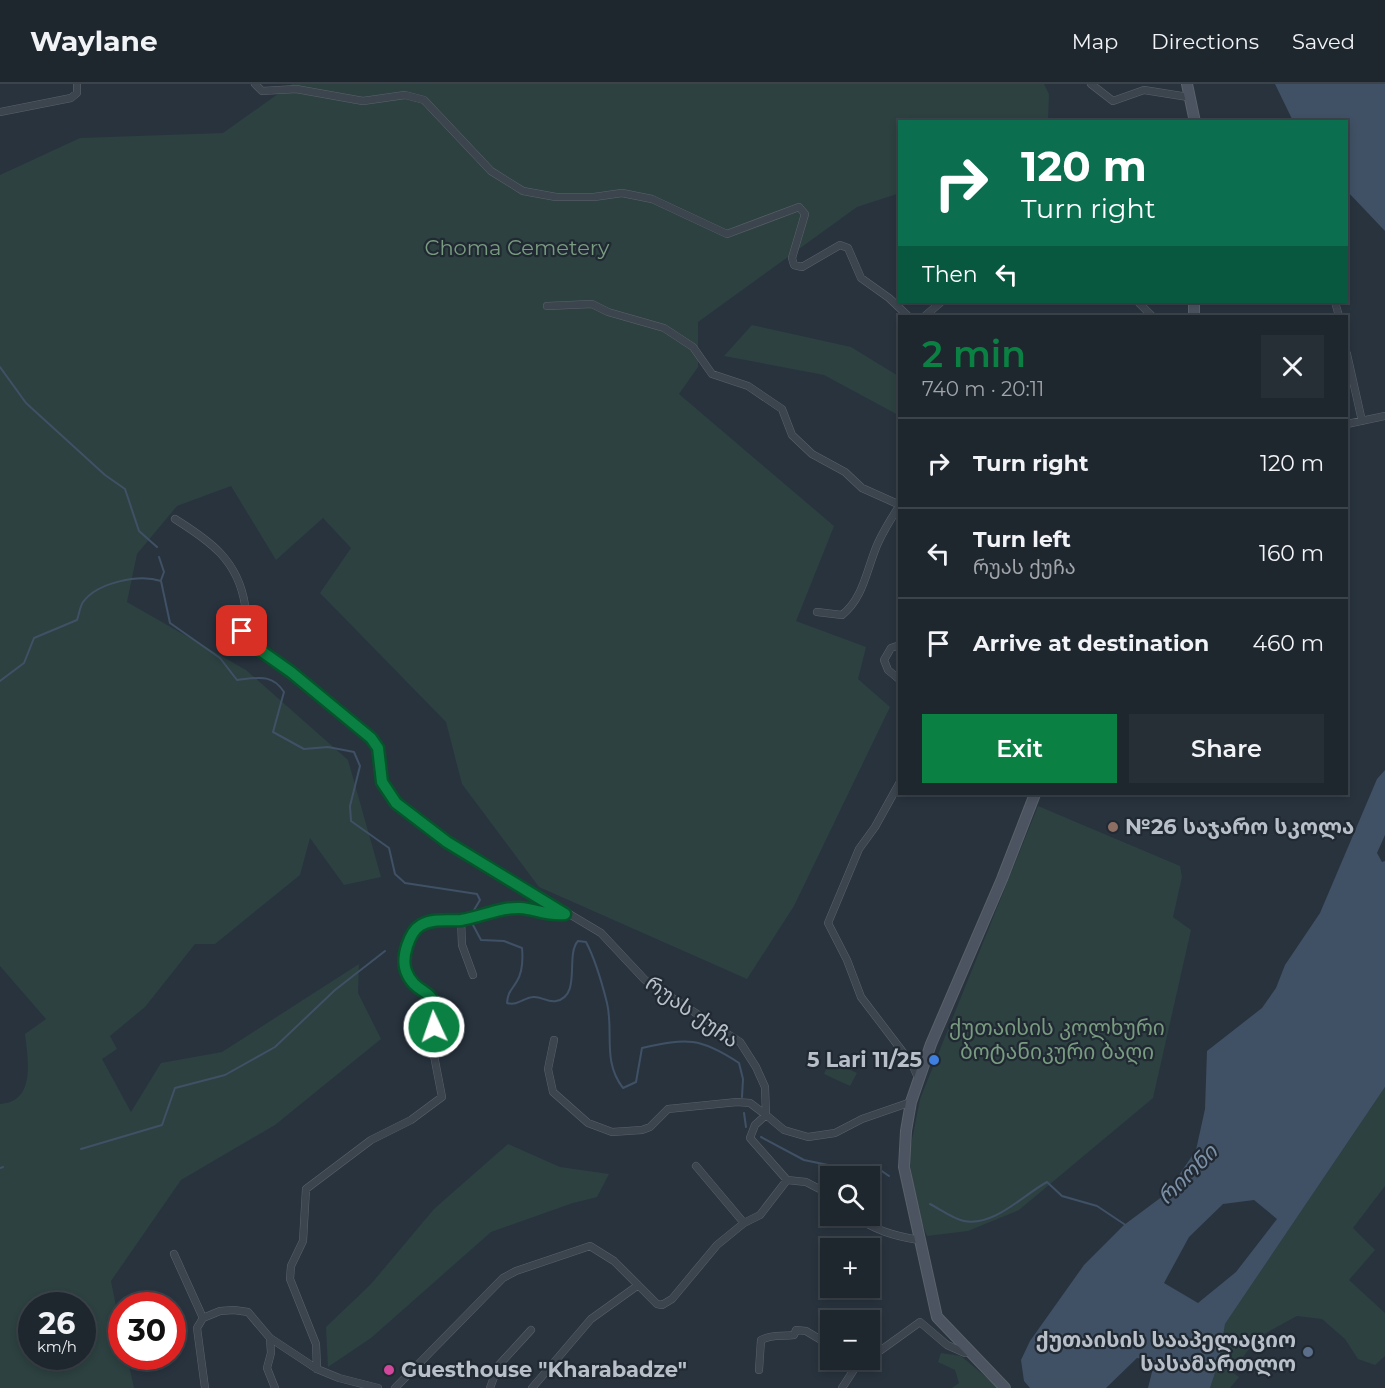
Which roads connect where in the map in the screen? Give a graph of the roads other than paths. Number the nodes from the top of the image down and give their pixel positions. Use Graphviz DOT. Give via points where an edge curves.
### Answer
graph roads {
  1 [pos="77,84"];
  2 [pos="255,84"];
  3 [pos="1091,84"];
  4 [pos="1187,84"];
  5 [pos="1188,96"];
  6 [pos="0,112"];
  7 [pos="1194,120"];
  8 [pos="940,303"];
  9 [pos="1139,303"];
  10 [pos="548,306"];
  11 [pos="907,315"];
  12 [pos="926,315"];
  13 [pos="1151,315"];
  14 [pos="1348,358"];
  15 [pos="1385,416"];
  16 [pos="1362,421"];
  17 [pos="1348,424"];
  18 [pos="898,504"];
  19 [pos="898,508"];
  20 [pos="174,519"];
  21 [pos="817,612"];
  22 [pos="898,646"];
  23 [pos="898,678"];
  24 [pos="898,786"];
  25 [pos="1035,795"];
  26 [pos="565,914"];
  27 [pos="461,920"];
  28 [pos="473,975"];
  29 [pos="554,1040"];
  30 [pos="919,1080"];
  31 [pos="911,1102"];
  32 [pos="766,1115"];
  33 [pos="696,1166"];
  34 [pos="787,1180"];
  35 [pos="820,1189"];
  36 [pos="744,1223"];
  37 [pos="868,1226"];
  38 [pos="919,1240"];
  39 [pos="174,1254"];
  40 [pos="637,1286"];
  41 [pos="203,1318"];
  42 [pos="531,1330"];
  43 [pos="270,1338"];
  44 [pos="820,1339"];
  45 [pos="880,1348"];
  46 [pos="969,1352"];
  47 [pos="317,1369"];
  48 [pos="759,1370"];
  49 [pos="854,1370"];
  50 [pos="205,1388"];
  51 [pos="275,1388"];
  52 [pos="378,1388"];
  53 [pos="395,1388"];
  54 [pos="490,1388"];
  55 [pos="532,1388"];
  56 [pos="842,1388"];
  57 [pos="1005,1388"];
  1 -- 6 [label="street" via="77,93 71,98"];
  2 -- 11 [label="street" via="262,91 296,89 363,101 417,97 491,171 523,191 556,197 622,193 652,199 727,234 799,207 806,214 792,258 794,265 802,267 840,245 848,248 861,278"];
  3 -- 5 [label="street" via="1113,101 1144,90"];
  4 -- 5 [label="main road"];
  5 -- 7 [label="main road"];
  8 -- 12 [label="street"];
  9 -- 13 [label="street"];
  10 -- 18 [label="street" via="592,304 664,328 693,347 712,374 748,386 782,409 792,435 812,454 845,471 862,488"];
  14 -- 16 [label="street"];
  15 -- 16 [label="street"];
  16 -- 17 [label="street"];
  19 -- 21 [label="street" via="848,610 842,615"];
  20 -- 26 [label="street, რუას ქუჩა" via="211,541 235,575 245,606 242,631 247,641 371,738 378,748 382,782 396,803 447,842"];
  22 -- 23 [label="street" via="891,648 884,660"];
  24 -- 30 [label="street" via="859,849 828,923 861,997 912,1064"];
  25 -- 30 [label="main road"];
  26 -- 27 [label="street" via="543,914 522,908"];
  26 -- 32 [label="street, რუას ქუჩა" via="601,933 662,993 740,1042 765,1087"];
  27 -- 28 [label="street" via="462,945"];
  27 -- 47 [label="street" via="429,921 418,927 404,958 406,971 433,998 437,1009 432,1045 442,1097 411,1120 371,1140 306,1189 303,1241 291,1266 290,1279 316,1344"];
  29 -- 32 [label="street" via="548,1069 553,1092 588,1123 612,1132 650,1127 668,1109 737,1102 750,1103"];
  30 -- 31 [label="main road"];
  31 -- 32 [label="street" via="835,1133 808,1137 784,1130"];
  31 -- 38 [label="main road" via="904,1167"];
  32 -- 34 [label="street" via="755,1125 750,1138"];
  33 -- 36 [label="street"];
  34 -- 35 [label="street" via="806,1182"];
  34 -- 36 [label="street" via="760,1215"];
  36 -- 40 [label="street" via="717,1245 672,1299 662,1305"];
  37 -- 38 [label="street"];
  38 -- 46 [label="main road" via="937,1317"];
  39 -- 41 [label="street"];
  40 -- 53 [label="street" via="614,1261 590,1246 516,1270 503,1278"];
  40 -- 55 [label="street" via="591,1319"];
  41 -- 43 [label="street" via="220,1311 249,1312"];
  41 -- 50 [label="street" via="197,1328"];
  42 -- 54 [label="street" via="498,1366"];
  43 -- 47 [label="street"];
  43 -- 51 [label="street" via="267,1368"];
  44 -- 48 [label="street" via="796,1330 794,1335 772,1334 760,1340"];
  45 -- 46 [label="street" via="920,1322 951,1348"];
  46 -- 57 [label="main road"];
  47 -- 52 [label="street"];
  49 -- 56 [label="street"];
}
